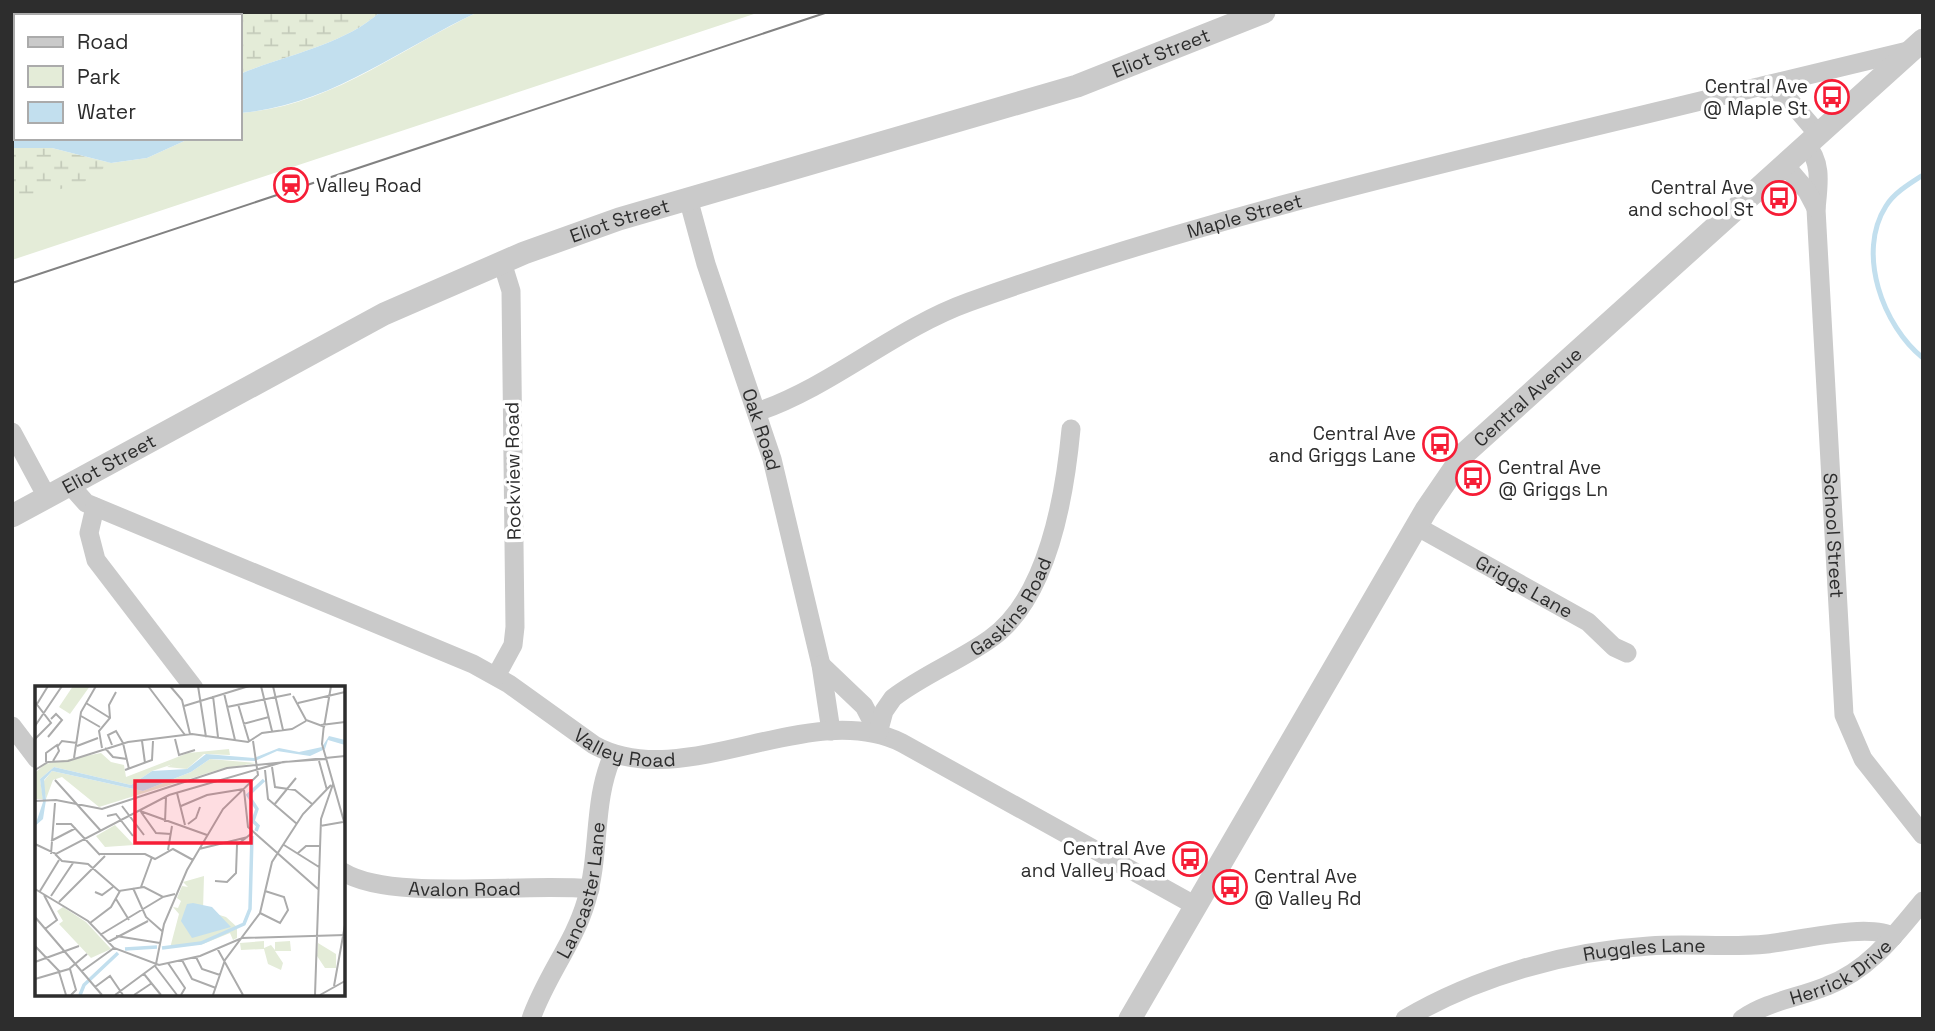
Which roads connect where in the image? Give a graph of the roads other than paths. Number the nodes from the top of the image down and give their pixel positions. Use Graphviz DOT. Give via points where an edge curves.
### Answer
graph roads {
  1 [pos="1264,12"];
  2 [pos="1918,45"];
  3 [pos="1758,88"];
  4 [pos="1812,139"];
  5 [pos="1784,164"];
  6 [pos="688,198"];
  7 [pos="1816,209"];
  8 [pos="502,262"];
  9 [pos="757,412"];
  10 [pos="1071,429"];
  11 [pos="12,432"];
  12 [pos="70,485"];
  13 [pos="47,497"];
  14 [pos="95,507"];
  15 [pos="12,516"];
  16 [pos="1416,526"];
  17 [pos="1627,653"];
  18 [pos="821,665"];
  19 [pos="496,676"];
  20 [pos="192,686"];
  21 [pos="12,726"];
  22 [pos="831,731"];
  23 [pos="878,733"];
  24 [pos="613,755"];
  25 [pos="35,756"];
  26 [pos="1923,835"];
  27 [pos="345,873"];
  28 [pos="590,889"];
  29 [pos="1923,901"];
  30 [pos="1196,906"];
  31 [pos="1893,937"];
  32 [pos="531,1019"];
  33 [pos="1129,1019"];
  34 [pos="1405,1019"];
  35 [pos="1742,1019"];
  1 -- 6 [label="street, Eliot Street" via="1077,86"];
  2 -- 3 [label="street, Maple Street"];
  2 -- 4 [label="street, Central Avenue"];
  3 -- 4 [label="street" via="1784,94"];
  3 -- 9 [label="street, Maple Street" via="1464,160 1092,260 943,313 804,391"];
  4 -- 5 [label="street, Central Avenue"];
  4 -- 7 [label="street, School Street" via="1818,168"];
  5 -- 7 [label="street, School Street"];
  5 -- 16 [label="street, Central Avenue" via="1472,445"];
  6 -- 8 [label="street, Eliot Street"];
  6 -- 9 [label="street, Oak Road"];
  7 -- 26 [label="street, School Street" via="1843,708 1863,759"];
  8 -- 12 [label="street, Eliot Street" via="384,314"];
  8 -- 19 [label="street, Rockview Road" via="511,291 515,627 513,645"];
  9 -- 18 [label="street, Oak Road"];
  10 -- 23 [label="street, Gaskins Road" via="1052,540 1019,608 990,639 893,698"];
  11 -- 13 [label="street"];
  12 -- 13 [label="street, Eliot Street"];
  12 -- 14 [label="street, Valley Road" via="79,499"];
  13 -- 15 [label="street, Eliot Street"];
  14 -- 19 [label="street, Valley Road"];
  14 -- 20 [label="street" via="89,533 96,560"];
  16 -- 17 [label="street, Griggs Lane" via="1588,622"];
  16 -- 30 [label="street, Central Avenue"];
  18 -- 22 [label="street, Oak Road"];
  18 -- 23 [label="street" via="864,706"];
  19 -- 24 [label="street, Valley Road"];
  21 -- 25 [label="street"];
  22 -- 23 [label="street, Valley Road"];
  22 -- 24 [label="street, Valley Road" via="664,759"];
  23 -- 30 [label="street, Valley Road"];
  24 -- 28 [label="street, Lancaster Lane" via="600,789 597,855"];
  27 -- 28 [label="street, Avalon Road" via="393,886"];
  28 -- 32 [label="street, Lancaster Lane" via="582,916 544,984"];
  29 -- 31 [label="street, Herrick Drive"];
  30 -- 33 [label="street, Central Avenue"];
  31 -- 34 [label="street, Ruggles Lane" via="1871,931 1765,944 1606,951 1513,974 1450,996"];
  31 -- 35 [label="street, Herrick Drive" via="1847,977"];
}
